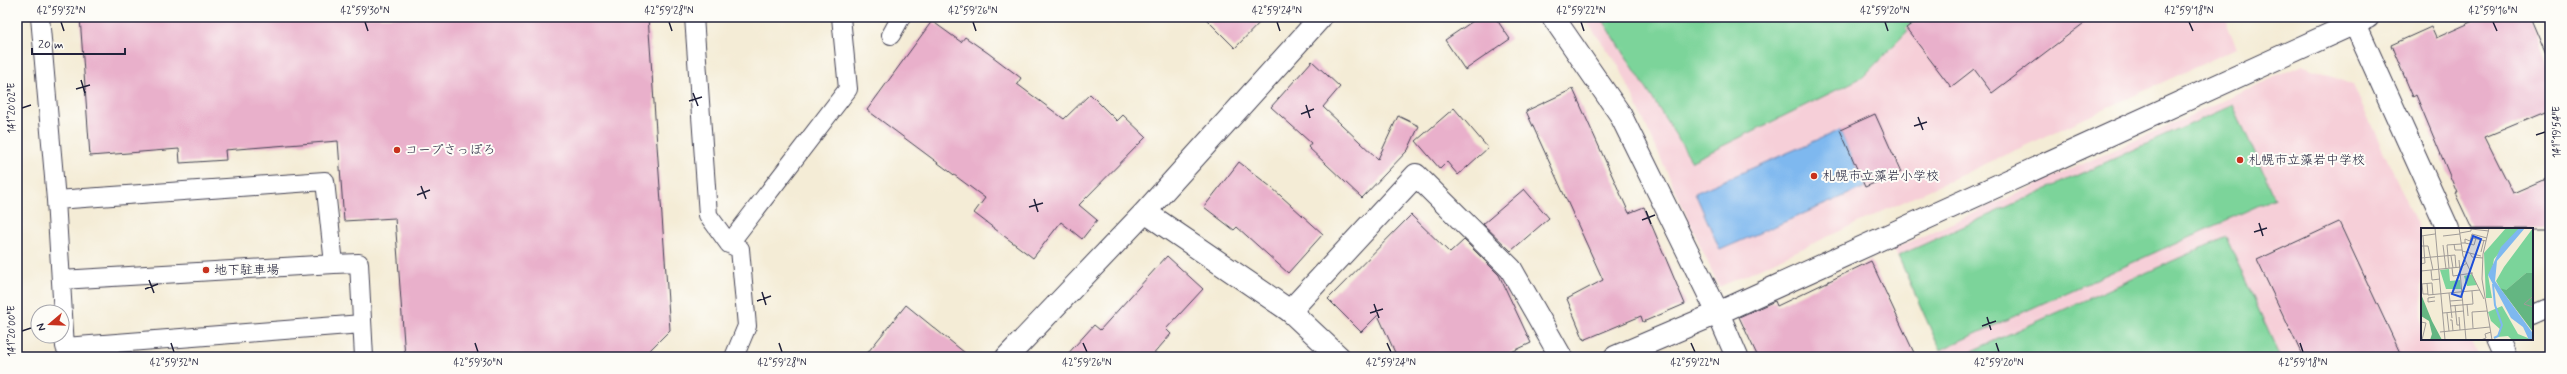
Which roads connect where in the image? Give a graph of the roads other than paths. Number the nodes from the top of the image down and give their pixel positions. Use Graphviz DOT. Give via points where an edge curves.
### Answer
graph roads {
  1 [pos="40,17"];
  2 [pos="694,17"];
  3 [pos="841,17"];
  4 [pos="901,17"];
  5 [pos="1321,17"];
  6 [pos="1553,17"];
  7 [pos="2358,19"];
  8 [pos="891,35"];
  9 [pos="56,200"];
  10 [pos="1146,212"];
  11 [pos="2448,228"];
  12 [pos="735,246"];
  13 [pos="334,264"];
  14 [pos="61,280"];
  15 [pos="2550,307"];
  16 [pos="1290,311"];
  17 [pos="1718,313"];
  18 [pos="2533,316"];
  19 [pos="362,324"];
  20 [pos="2498,340"];
  21 [pos="364,357"];
  22 [pos="734,357"];
  23 [pos="1007,357"];
  24 [pos="1339,357"];
  25 [pos="1561,357"];
  26 [pos="1615,357"];
  27 [pos="1737,357"];
  28 [pos="2506,357"];
  1 -- 9 [label="lane"];
  2 -- 12 [label="lane" via="708,215"];
  3 -- 12 [label="lane" via="848,89 782,173"];
  4 -- 8 [label="lane"];
  5 -- 10 [label="street"];
  6 -- 17 [label="street" via="1620,114"];
  7 -- 11 [label="street"];
  7 -- 17 [label="street"];
  9 -- 13 [label="lane" via="324,181"];
  9 -- 14 [label="lane"];
  10 -- 16 [label="street"];
  10 -- 23 [label="street"];
  12 -- 22 [label="lane" via="747,326"];
  13 -- 14 [label="lane"];
  13 -- 19 [label="lane" via="359,263"];
  14 -- 19 [label="lane" via="65,347"];
  15 -- 18 [label="lane"];
  16 -- 24 [label="street"];
  16 -- 25 [label="street" via="1416,175 1511,269"];
  17 -- 26 [label="street"];
  17 -- 27 [label="street"];
  19 -- 21 [label="lane"];
  20 -- 28 [label="street"];
}
